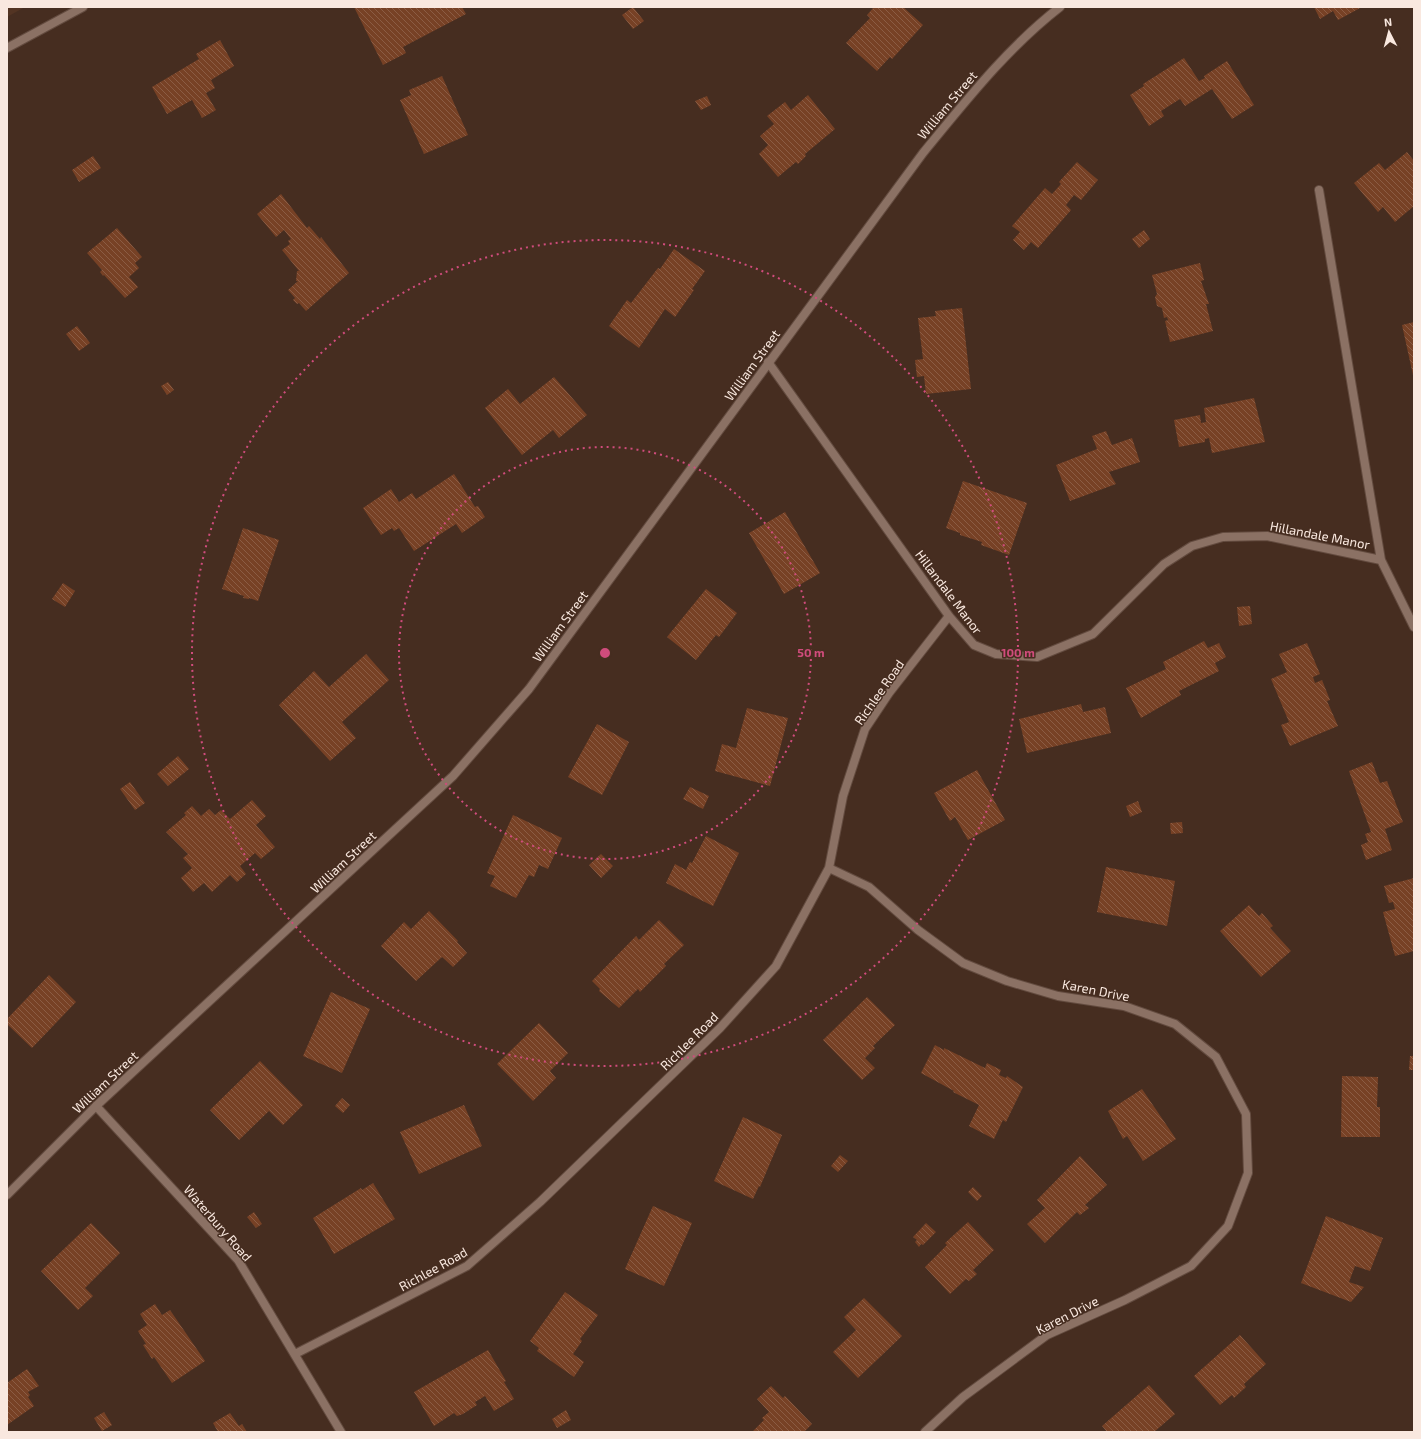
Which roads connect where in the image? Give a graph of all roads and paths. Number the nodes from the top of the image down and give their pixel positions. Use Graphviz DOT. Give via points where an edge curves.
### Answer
graph roads {
  1 [pos="83,7"];
  2 [pos="1060,7"];
  3 [pos="7,48"];
  4 [pos="1319,190"];
  5 [pos="768,362"];
  6 [pos="1382,560"];
  7 [pos="948,616"];
  8 [pos="1414,627"];
  9 [pos="829,868"];
  10 [pos="96,1106"];
  11 [pos="7,1195"];
  12 [pos="294,1354"];
  13 [pos="341,1432"];
  14 [pos="925,1432"];
  1 -- 3 [label="street"];
  2 -- 5 [label="street, William Street" via="1038,24 981,83 923,153"];
  4 -- 6 [label="street, Hillandale Manor"];
  5 -- 7 [label="street, Hillandale Manor"];
  5 -- 10 [label="street, William Street" via="529,689 453,776"];
  6 -- 7 [label="street, Hillandale Manor" via="1267,536 1223,537 1192,546 1164,564 1093,634 1037,657 996,654 974,645"];
  6 -- 8 [label="street, Hillandale Manor"];
  7 -- 9 [label="street, Richlee Road" via="865,729 843,796"];
  9 -- 12 [label="street, Richlee Road" via="776,966 720,1028 540,1202 467,1266"];
  9 -- 14 [label="street, Karen Drive" via="869,887 918,930 963,963 1007,981 1058,996 1124,1006 1175,1024 1216,1057 1246,1114 1248,1173 1228,1226 1191,1266 1047,1336 963,1397"];
  10 -- 11 [label="street, William Street"];
  10 -- 12 [label="street, Waterbury Road" via="238,1260"];
  12 -- 13 [label="street, Waterbury Road"];
}
